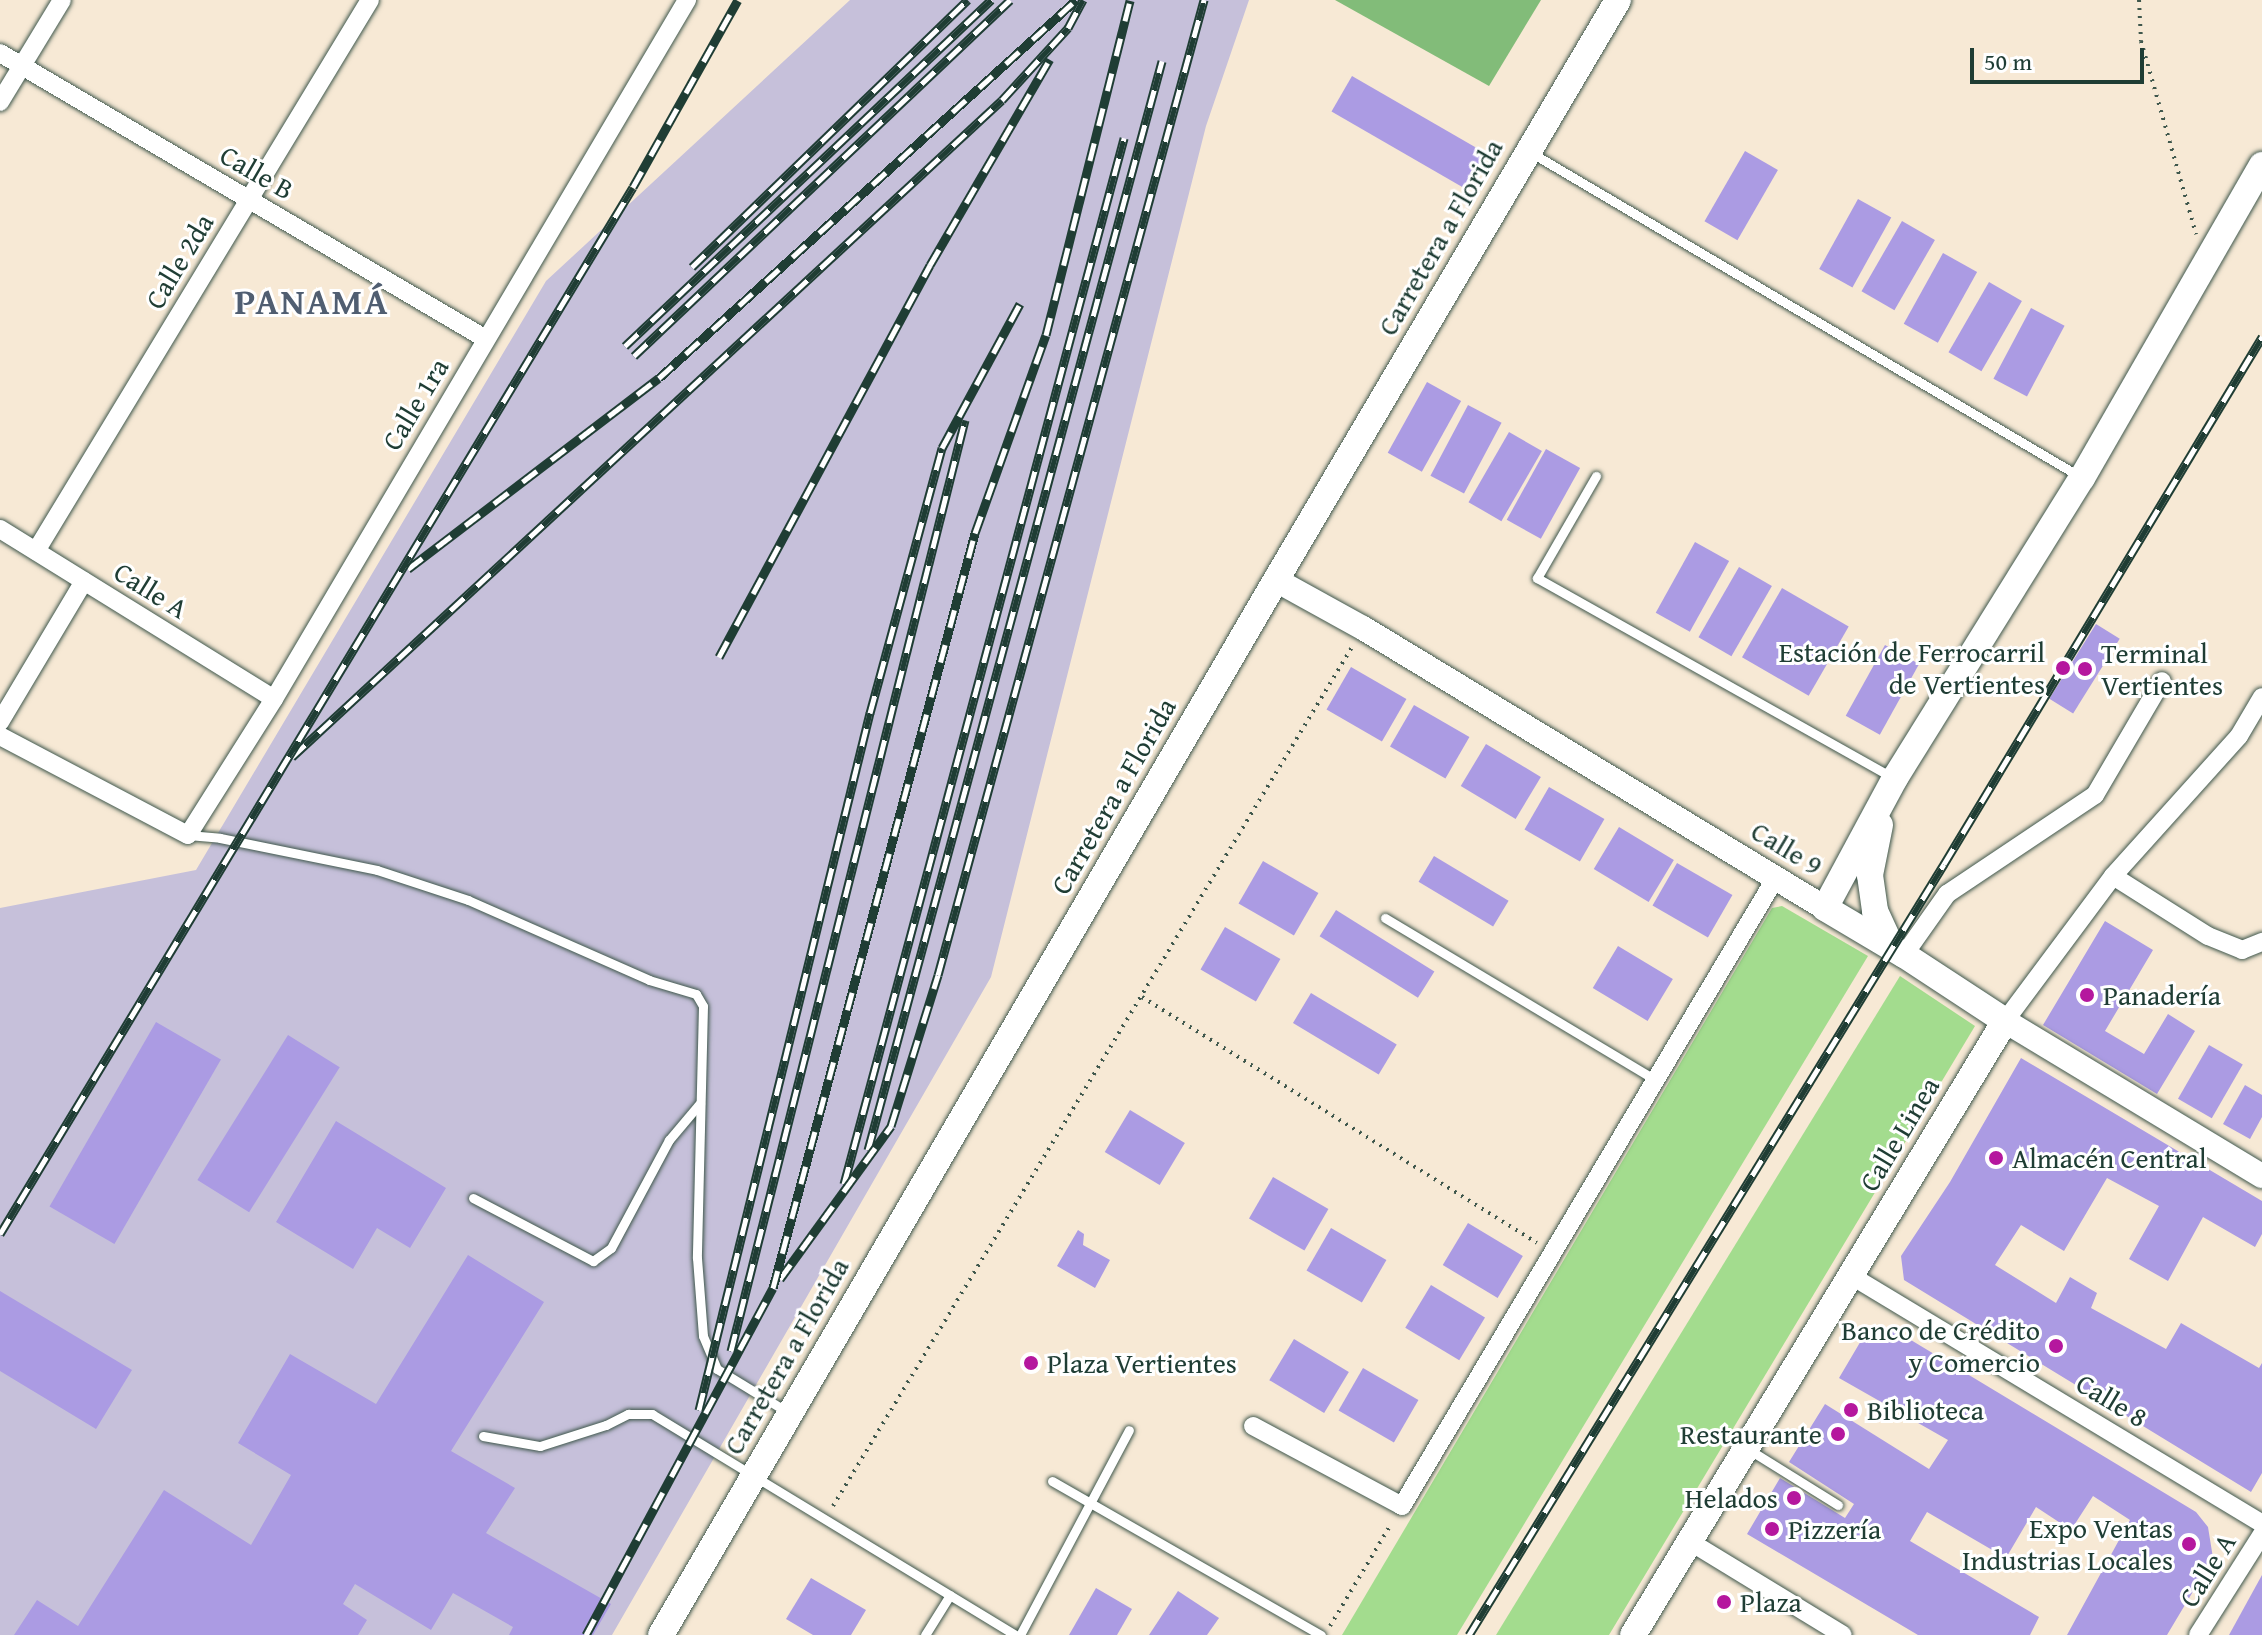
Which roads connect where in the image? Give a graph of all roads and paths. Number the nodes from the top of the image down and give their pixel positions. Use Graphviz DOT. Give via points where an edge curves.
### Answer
graph roads {
  1 [pos="62,0"];
  2 [pos="370,0"];
  3 [pos="687,0"];
  4 [pos="1618,0"];
  5 [pos="2139,0"];
  6 [pos="0,53"];
  7 [pos="22,66"];
  8 [pos="0,102"];
  9 [pos="1528,150"];
  10 [pos="2262,165"];
  11 [pos="248,200"];
  12 [pos="2204,265"];
  13 [pos="486,339"];
  14 [pos="1596,476"];
  15 [pos="2082,478"];
  16 [pos="0,529"];
  17 [pos="36,551"];
  18 [pos="1276,580"];
  19 [pos="84,581"];
  20 [pos="1363,628"];
  21 [pos="2162,681"];
  22 [pos="2262,697"];
  23 [pos="274,699"];
  24 [pos="0,722"];
  25 [pos="0,736"];
  26 [pos="1895,778"];
  27 [pos="188,835"];
  28 [pos="2113,876"];
  29 [pos="1775,879"];
  30 [pos="1825,908"];
  31 [pos="1385,918"];
  32 [pos="2262,942"];
  33 [pos="1898,951"];
  34 [pos="1142,997"];
  35 [pos="2005,1021"];
  36 [pos="1656,1080"];
  37 [pos="701,1103"];
  38 [pos="2262,1176"];
  39 [pos="473,1198"];
  40 [pos="1553,1253"];
  41 [pos="1850,1275"];
  42 [pos="789,1413"];
  43 [pos="1253,1426"];
  44 [pos="1129,1430"];
  45 [pos="483,1436"];
  46 [pos="1745,1448"];
  47 [pos="756,1475"];
  48 [pos="1052,1481"];
  49 [pos="1090,1503"];
  50 [pos="1838,1505"];
  51 [pos="1402,1506"];
  52 [pos="826,1518"];
  53 [pos="2262,1524"];
  54 [pos="2262,1534"];
  55 [pos="1689,1541"];
  56 [pos="950,1595"];
  57 [pos="669,1632"];
  58 [pos="925,1635"];
  59 [pos="1018,1635"];
  60 [pos="1323,1635"];
  61 [pos="1633,1635"];
  62 [pos="1843,1635"];
  63 [pos="2198,1635"];
  1 -- 7 [label="street"];
  2 -- 11 [label="street, Calle 2da"];
  3 -- 13 [label="street, Calle 1ra"];
  4 -- 9 [label="main road, Carretera a Florida"];
  5 -- 12 [label="path" via="2141,41"];
  6 -- 7 [label="street, Calle B"];
  7 -- 8 [label="street"];
  7 -- 11 [label="street, Calle B"];
  9 -- 15 [label="lane"];
  9 -- 18 [label="main road, Carretera a Florida"];
  10 -- 12 [label="main road"];
  11 -- 13 [label="street, Calle B"];
  11 -- 17 [label="street, Calle 2da"];
  12 -- 15 [label="main road"];
  13 -- 23 [label="street, Calle 1ra"];
  14 -- 26 [label="lane" via="1537,578"];
  15 -- 26 [label="main road"];
  16 -- 17 [label="street, Calle A"];
  17 -- 19 [label="street, Calle A"];
  18 -- 20 [label="street, Calle 9"];
  18 -- 42 [label="main road, Carretera a Florida"];
  19 -- 23 [label="street, Calle A"];
  19 -- 24 [label="street"];
  20 -- 29 [label="street, Calle 9"];
  20 -- 34 [label="path"];
  21 -- 33 [label="street" via="2095,795 1947,894"];
  22 -- 28 [label="street, Calle Linea" via="2239,736"];
  23 -- 27 [label="street, Calle 1ra"];
  25 -- 27 [label="street"];
  26 -- 30 [label="main road"];
  26 -- 33 [label="main road" via="1874,843 1870,875 1875,911"];
  27 -- 37 [label="lane" via="377,870 468,900 649,980 696,994 703,1006"];
  28 -- 32 [label="street" via="2208,936 2242,950"];
  28 -- 35 [label="street, Calle Linea"];
  29 -- 30 [label="street, Calle 9"];
  29 -- 36 [label="street"];
  30 -- 33 [label="main road, Calle 9"];
  31 -- 36 [label="lane"];
  33 -- 35 [label="main road, Calle 9"];
  34 -- 40 [label="path"];
  34 -- 52 [label="path"];
  35 -- 38 [label="street, Calle 9"];
  35 -- 41 [label="main road, Calle Linea"];
  36 -- 40 [label="street"];
  37 -- 39 [label="lane" via="669,1140 611,1248 593,1261"];
  37 -- 42 [label="lane" via="697,1258 703,1336 717,1369"];
  40 -- 51 [label="street"];
  41 -- 46 [label="main road, Calle Linea"];
  41 -- 53 [label="street, Calle 8"];
  42 -- 47 [label="main road, Carretera a Florida"];
  43 -- 51 [label="street"];
  44 -- 49 [label="lane"];
  45 -- 47 [label="lane" via="540,1446 628,1414 652,1414"];
  46 -- 50 [label="lane"];
  46 -- 55 [label="main road, Calle Linea"];
  47 -- 52 [label="lane"];
  47 -- 57 [label="main road, Carretera a Florida"];
  48 -- 49 [label="lane"];
  49 -- 59 [label="lane"];
  49 -- 60 [label="lane"];
  51 -- 60 [label="path"];
  52 -- 56 [label="lane"];
  54 -- 63 [label="street, Calle A"];
  55 -- 61 [label="main road, Calle Linea"];
  55 -- 62 [label="street"];
  56 -- 58 [label="lane"];
  56 -- 59 [label="lane"];
}
